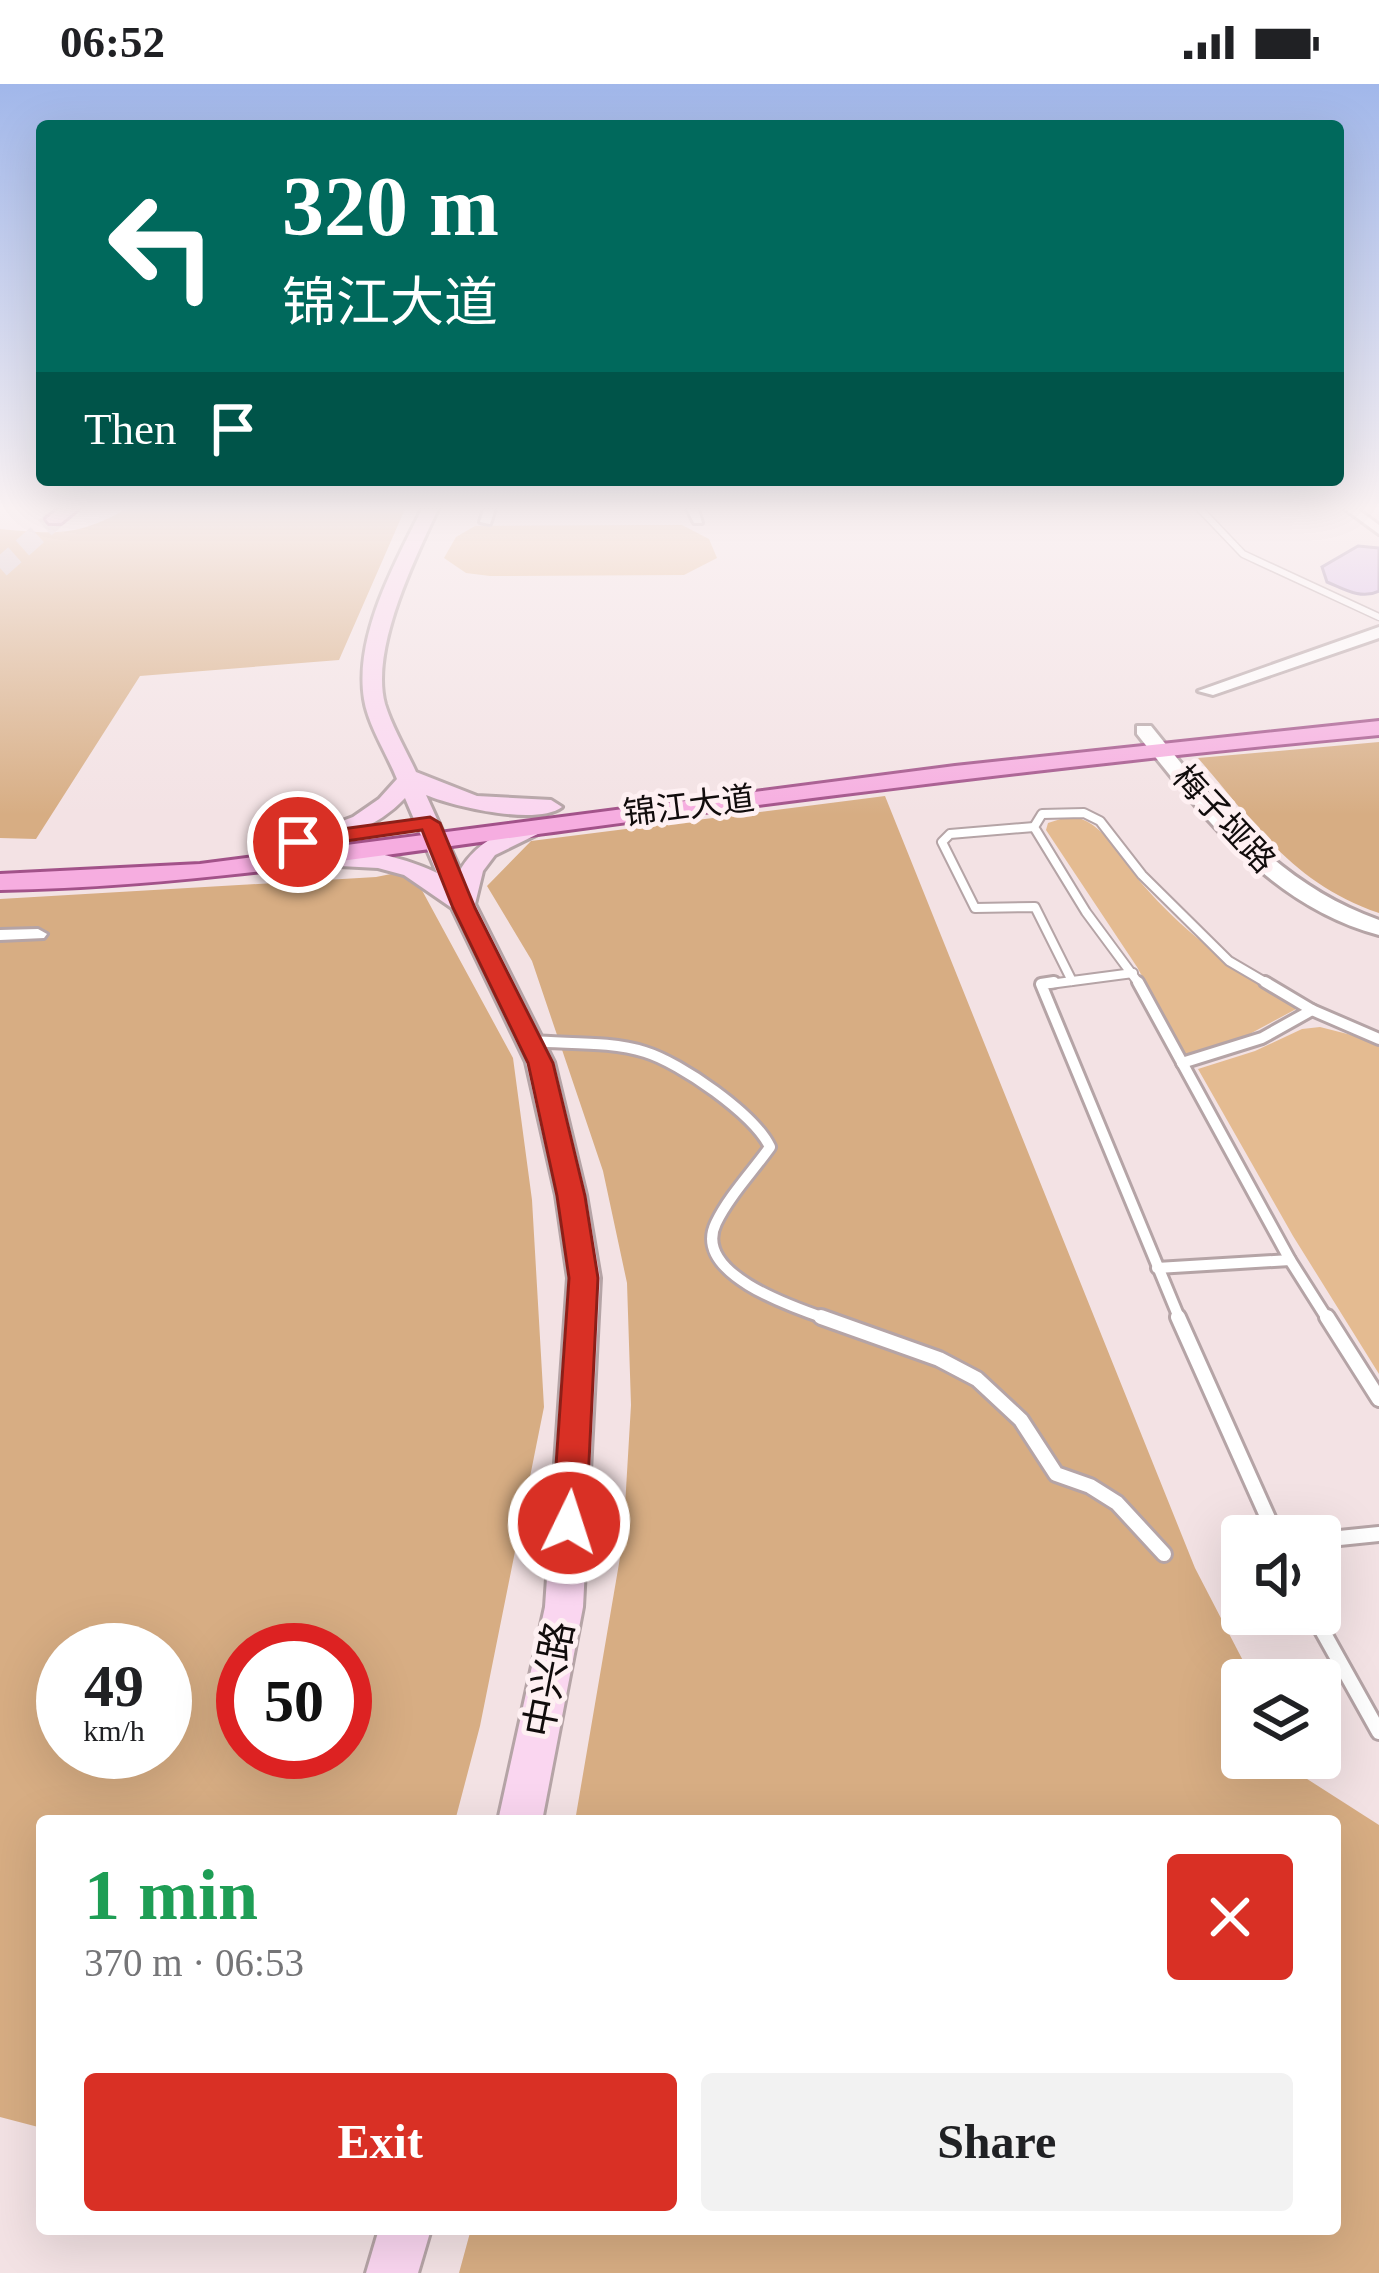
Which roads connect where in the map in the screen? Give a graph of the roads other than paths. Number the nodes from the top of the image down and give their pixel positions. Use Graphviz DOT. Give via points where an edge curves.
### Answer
graph roads {
  1 [pos="390,611"];
  2 [pos="1379,632"];
  3 [pos="1207,691"];
  4 [pos="1379,711"];
  5 [pos="1379,728"];
  6 [pos="1150,739"];
  7 [pos="409,777"];
  8 [pos="552,816"];
  9 [pos="1034,826"];
  10 [pos="434,831"];
  11 [pos="295,850"];
  12 [pos="0,860"];
  13 [pos="0,882"];
  14 [pos="464,908"];
  15 [pos="1379,928"];
  16 [pos="38,934"];
  17 [pos="0,935"];
  18 [pos="1133,973"];
  19 [pos="1072,980"];
  20 [pos="1312,1010"];
  21 [pos="1379,1039"];
  22 [pos="530,1041"];
  23 [pos="1182,1063"];
  24 [pos="1290,1260"];
  25 [pos="1156,1268"];
  26 [pos="1379,1399"];
  27 [pos="1267,1515"];
  28 [pos="1379,1534"];
  29 [pos="1341,1538"];
  30 [pos="1164,1554"];
  31 [pos="1325,1635"];
  32 [pos="1379,1732"];
  33 [pos="521,1815"];
  34 [pos="403,2235"];
  35 [pos="392,2273"];
  1 -- 7 [label="main road, 中兴路" via="373,666 374,701"];
  2 -- 3 [label="street"];
  4 -- 6 [label="main road, 锦江大道"];
  5 -- 6 [label="main road, 锦江大道"];
  6 -- 8 [label="main road, 锦江大道"];
  6 -- 15 [label="street, 梅子垭路" via="1266,868 1322,906"];
  7 -- 8 [label="main road" via="472,805"];
  7 -- 10 [label="main road, 中兴路"];
  7 -- 11 [label="main road" via="374,818"];
  8 -- 10 [label="main road, 锦江大道"];
  8 -- 14 [label="main road" via="481,853 465,883"];
  9 -- 18 [label="lane"];
  9 -- 19 [label="lane" via="950,834 942,842 975,908 1035,907"];
  9 -- 20 [label="lane" via="1042,814 1100,820 1142,875 1229,961"];
  10 -- 11 [label="main road, 锦江大道"];
  10 -- 14 [label="main road, 中兴路"];
  11 -- 12 [label="main road, 锦江大道"];
  11 -- 13 [label="main road, 锦江大道" via="94,880"];
  11 -- 14 [label="main road" via="402,864"];
  14 -- 22 [label="main road, 中兴路"];
  16 -- 17 [label="street"];
  18 -- 19 [label="lane"];
  18 -- 23 [label="lane"];
  19 -- 25 [label="lane" via="1041,984"];
  20 -- 21 [label="lane"];
  20 -- 23 [label="lane" via="1262,1038"];
  22 -- 30 [label="lane" via="645,1052 745,1114 770,1147 714,1225 710,1246 721,1264 771,1299 977,1378 1021,1420 1056,1474 1117,1503"];
  22 -- 33 [label="main road, 中兴路" via="584,1278 564,1607"];
  23 -- 24 [label="lane"];
  24 -- 25 [label="lane"];
  24 -- 26 [label="lane"];
  25 -- 27 [label="lane"];
  28 -- 29 [label="lane"];
  31 -- 32 [label="lane"];
  34 -- 35 [label="main road"];
}
